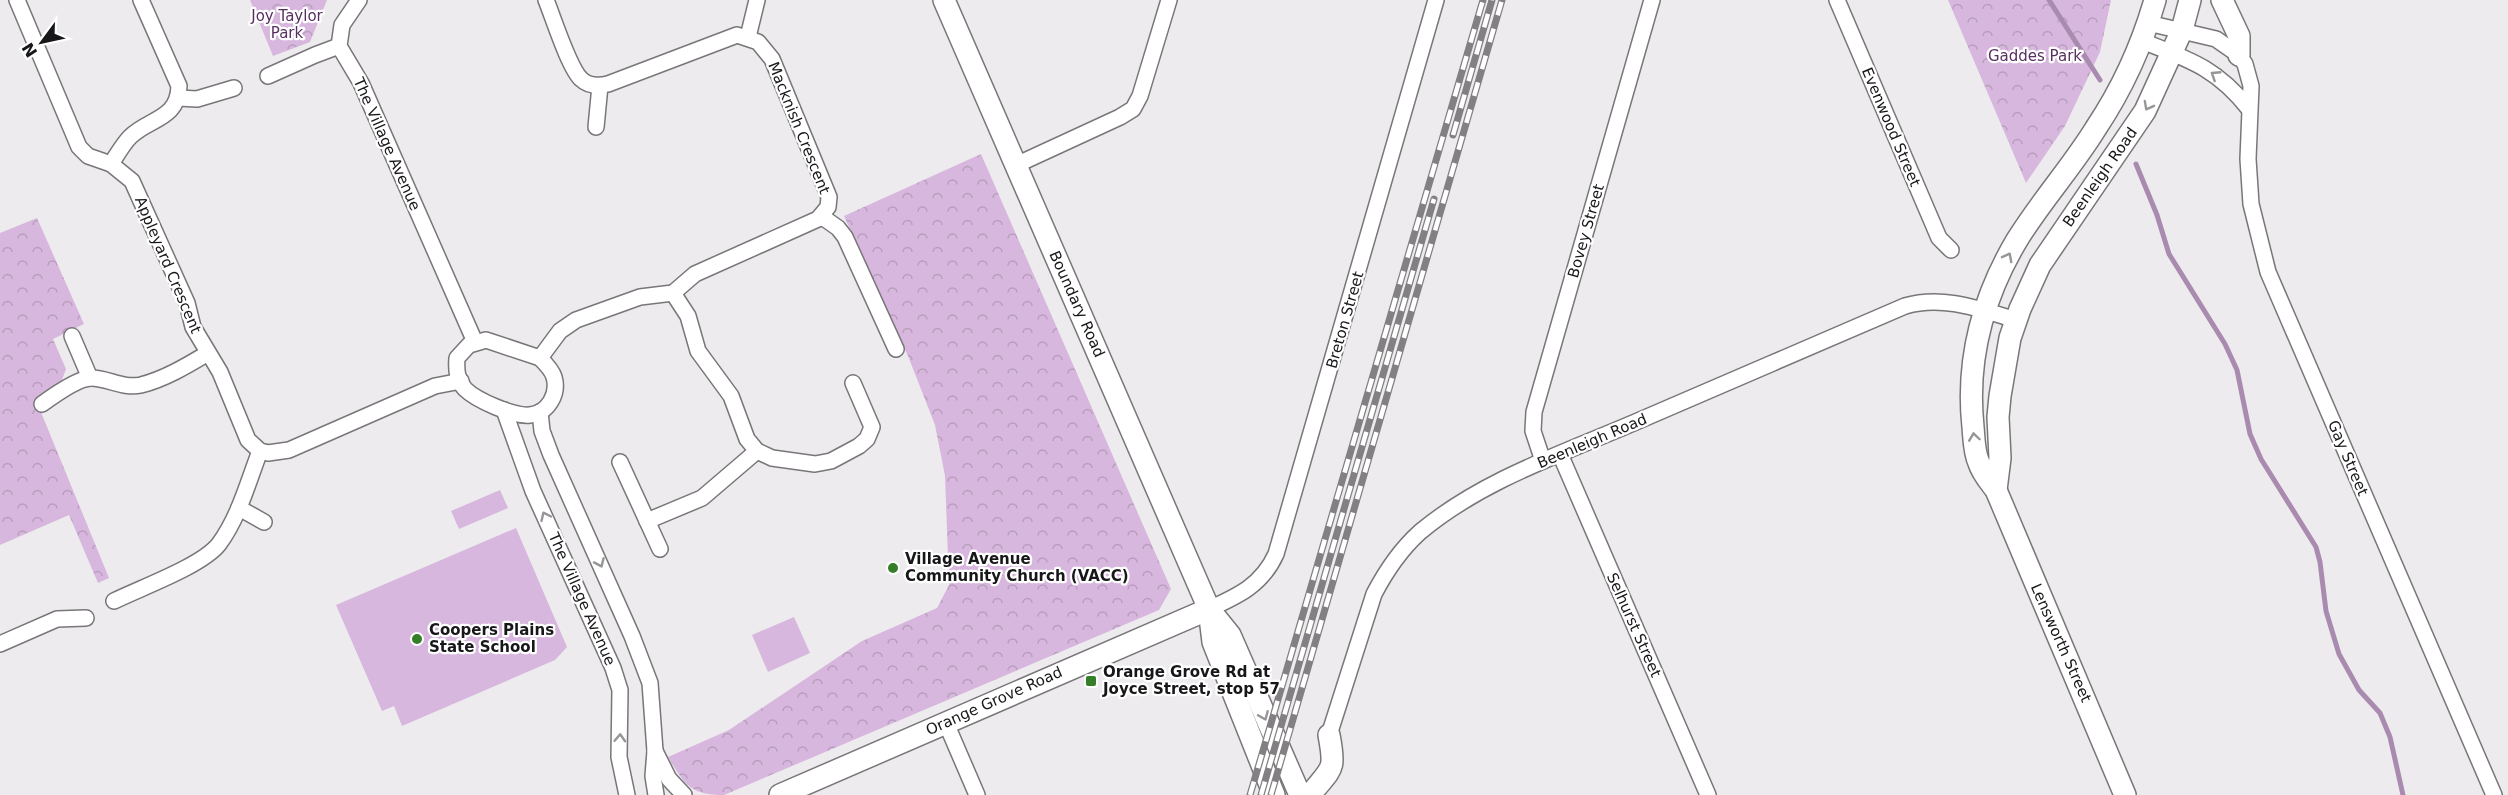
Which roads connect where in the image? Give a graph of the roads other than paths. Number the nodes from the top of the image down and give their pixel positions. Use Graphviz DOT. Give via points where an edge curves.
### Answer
graph roads {
  1 [pos="17,0"];
  2 [pos="141,0"];
  3 [pos="359,0"];
  4 [pos="546,0"];
  5 [pos="757,0"];
  6 [pos="944,0"];
  7 [pos="1169,0"];
  8 [pos="1436,0"];
  9 [pos="1652,0"];
  10 [pos="1837,0"];
  11 [pos="2155,0"];
  12 [pos="2190,0"];
  13 [pos="2222,0"];
  14 [pos="2182,30"];
  15 [pos="2145,32"];
  16 [pos="748,37"];
  17 [pos="339,46"];
  18 [pos="2172,53"];
  19 [pos="2239,54"];
  20 [pos="268,76"];
  21 [pos="600,86"];
  22 [pos="234,88"];
  23 [pos="179,98"];
  24 [pos="2249,109"];
  25 [pos="596,127"];
  26 [pos="111,164"];
  27 [pos="1016,165"];
  28 [pos="821,216"];
  29 [pos="1951,250"];
  30 [pos="673,293"];
  31 [pos="1985,310"];
  32 [pos="2016,320"];
  33 [pos="72,336"];
  34 [pos="475,342"];
  35 [pos="896,349"];
  36 [pos="208,353"];
  37 [pos="540,358"];
  38 [pos="90,378"];
  39 [pos="460,381"];
  40 [pos="853,383"];
  41 [pos="42,404"];
  42 [pos="504,411"];
  43 [pos="540,412"];
  44 [pos="757,451"];
  45 [pos="260,452"];
  46 [pos="1560,454"];
  47 [pos="1543,461"];
  48 [pos="620,462"];
  49 [pos="1996,490"];
  50 [pos="239,508"];
  51 [pos="647,521"];
  52 [pos="264,522"];
  53 [pos="660,549"];
  54 [pos="114,601"];
  55 [pos="1209,609"];
  56 [pos="86,618"];
  57 [pos="0,644"];
  58 [pos="946,723"];
  59 [pos="1329,735"];
  60 [pos="655,751"];
  61 [pos="627,795"];
  62 [pos="656,795"];
  63 [pos="684,795"];
  64 [pos="780,795"];
  65 [pos="977,795"];
  66 [pos="1274,795"];
  67 [pos="1300,795"];
  68 [pos="1310,795"];
  69 [pos="1708,795"];
  70 [pos="2125,795"];
  71 [pos="2494,795"];
  1 -- 26 [label="street, Appleyard Crescent" via="79,147 88,156"];
  2 -- 23 [label="street" via="179,86"];
  3 -- 17 [label="street" via="342,25"];
  4 -- 21 [label="street" via="575,72 586,83"];
  5 -- 16 [label="street"];
  6 -- 27 [label="main road, Boundary Road"];
  7 -- 27 [label="street" via="1133,109"];
  8 -- 55 [label="street, Breton Street" via="1276,554 1265,574 1252,586"];
  9 -- 47 [label="street, Bovey Street" via="1534,412 1533,431"];
  10 -- 29 [label="street, Evenwood Street" via="1939,238"];
  11 -- 15 [label="main road, Beenleigh Road"];
  12 -- 14 [label="main road, Beenleigh Road"];
  13 -- 19 [label="main road" via="2239,36"];
  14 -- 15 [label="street"];
  14 -- 18 [label="main road, Beenleigh Road"];
  14 -- 19 [label="street" via="2216,39"];
  15 -- 18 [label="street"];
  31 -- 15 [label="main road, Beenleigh Road, one-way" via="2016,242 2101,122"];
  16 -- 21 [label="street" via="737,35"];
  16 -- 28 [label="street, Macknish Crescent" via="772,58 829,197"];
  17 -- 20 [label="street"];
  17 -- 34 [label="street, The Village Avenue" via="361,83"];
  24 -- 18 [label="street, one-way" via="2226,82"];
  18 -- 32 [label="main road, Beenleigh Road, one-way" via="2145,111 2040,265"];
  19 -- 24 [label="street, Gay Street" via="2251,86"];
  21 -- 25 [label="street"];
  22 -- 23 [label="street" via="196,99"];
  23 -- 26 [label="street" via="156,122 131,136"];
  24 -- 71 [label="street, Gay Street" via="2251,204 2268,272"];
  26 -- 36 [label="street, Appleyard Crescent" via="132,181 188,303 193,327"];
  27 -- 55 [label="main road, Boundary Road"];
  28 -- 30 [label="street, Macknish Crescent" via="695,274"];
  28 -- 35 [label="street" via="845,237"];
  30 -- 37 [label="street" via="640,297 576,320 560,330"];
  30 -- 44 [label="street" via="688,316 698,351 731,396 747,439"];
  31 -- 32 [label="street, Beenleigh Road"];
  31 -- 46 [label="street, Beenleigh Road" via="1936,301 1905,306"];
  49 -- 31 [label="main road, Lensworth Street, one-way" via="1978,463 1971,410 1972,363"];
  32 -- 49 [label="main road" via="2000,396"];
  33 -- 38 [label="street"];
  34 -- 37 [label="street" via="486,340"];
  34 -- 39 [label="street" via="457,358"];
  36 -- 38 [label="street" via="140,385"];
  36 -- 45 [label="street, Appleyard Crescent" via="248,440"];
  37 -- 43 [label="street" via="554,375 555,388 549,404"];
  38 -- 41 [label="street"];
  39 -- 42 [label="street" via="468,391"];
  39 -- 45 [label="street" via="435,386 289,450"];
  40 -- 44 [label="street" via="872,427 859,446 831,461 815,464 772,458"];
  42 -- 43 [label="street" via="518,415"];
  61 -- 42 [label="street, The Village Avenue, one-way" via="619,757 620,690 613,668 534,491"];
  43 -- 60 [label="street, The Village Avenue, one-way" via="551,455 650,682"];
  44 -- 51 [label="street" via="702,498"];
  45 -- 50 [label="street"];
  46 -- 47 [label="street, Beenleigh Road"];
  46 -- 69 [label="street, Selhurst Street"];
  47 -- 59 [label="street, Beenleigh Road" via="1455,507 1420,532 1394,560 1374,594"];
  48 -- 51 [label="street"];
  49 -- 70 [label="main road, Lensworth Street"];
  50 -- 52 [label="street"];
  50 -- 54 [label="street" via="218,545 199,561"];
  51 -- 53 [label="street"];
  55 -- 58 [label="main road, Orange Grove Road"];
  55 -- 66 [label="main road, Boundary Road" via="1213,642"];
  55 -- 67 [label="main road, Boundary Road, one-way" via="1230,635"];
  56 -- 57 [label="street" via="57,619"];
  58 -- 64 [label="main road, Orange Grove Road"];
  58 -- 65 [label="street"];
  59 -- 68 [label="main road" via="1332,768"];
  60 -- 62 [label="street, The Village Avenue"];
  60 -- 63 [label="street" via="669,779"];
}
